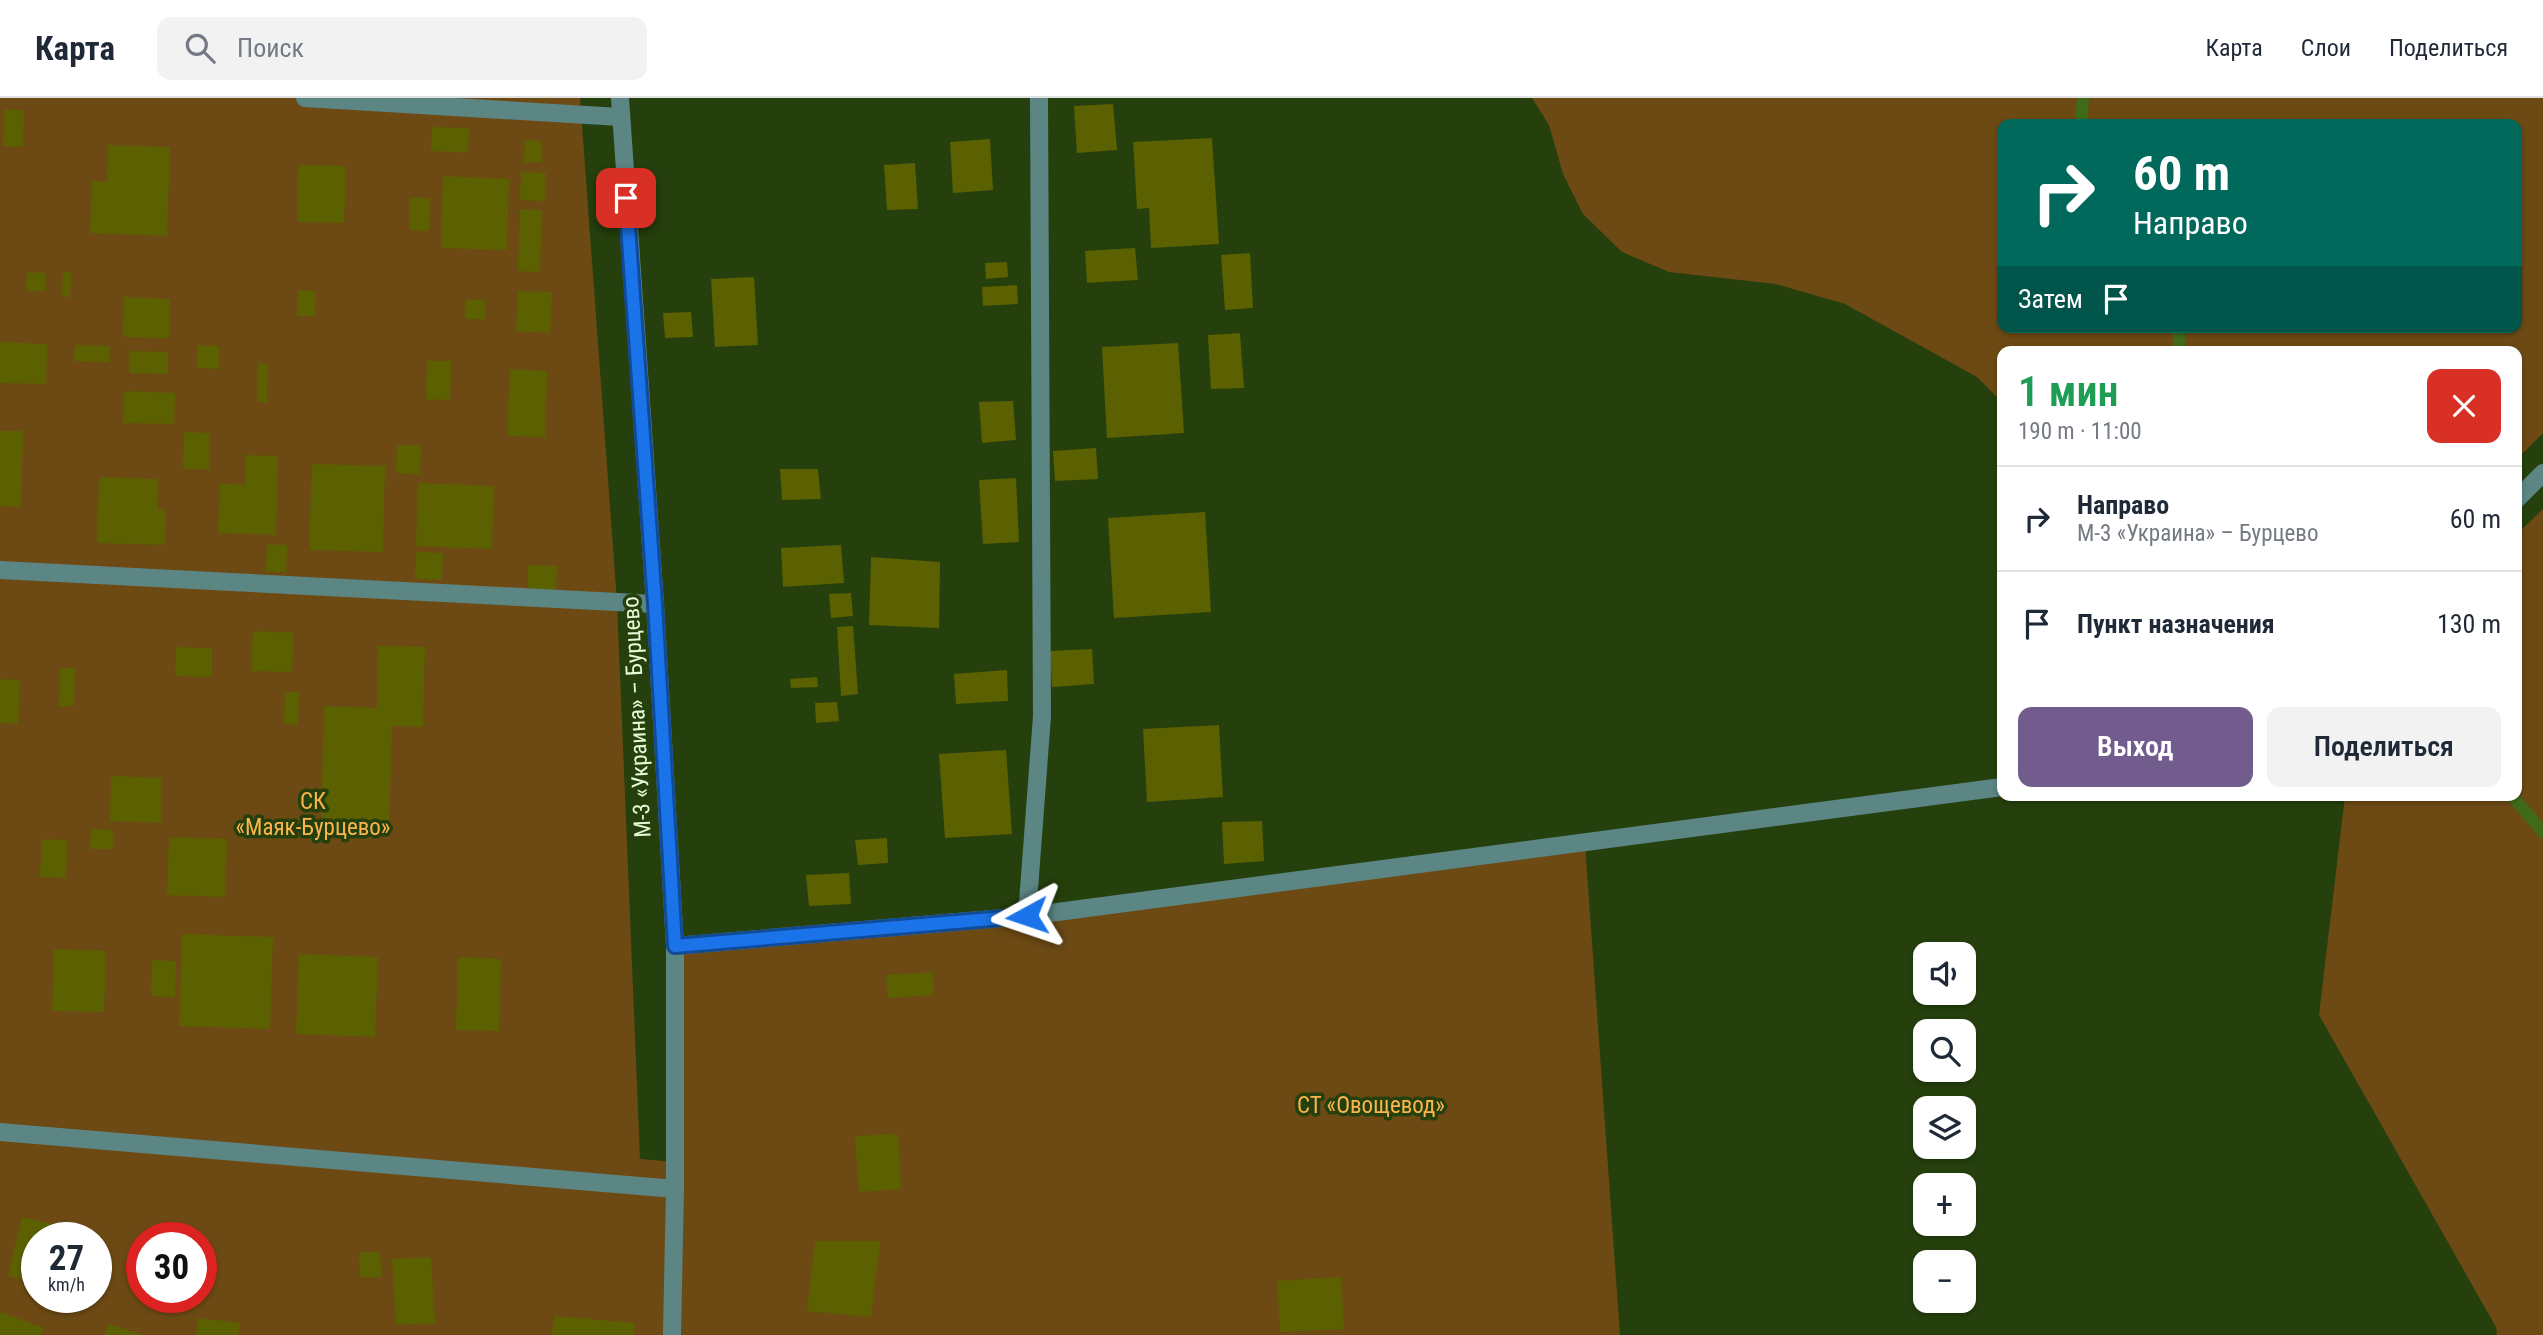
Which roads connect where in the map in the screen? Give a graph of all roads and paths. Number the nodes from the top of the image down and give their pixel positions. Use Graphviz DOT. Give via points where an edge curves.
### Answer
graph roads {
  1 [pos="305,98"];
  2 [pos="620,98"];
  3 [pos="1039,98"];
  4 [pos="620,117"];
  5 [pos="2543,473"];
  6 [pos="2522,494"];
  7 [pos="0,570"];
  8 [pos="655,604"];
  9 [pos="1997,788"];
  10 [pos="1027,916"];
  11 [pos="675,946"];
  12 [pos="1,1131"];
  13 [pos="676,1189"];
  14 [pos="672,1335"];
  1 -- 4 [label="street"];
  2 -- 4 [label="street, М-3 «Украина» – Бурцево"];
  3 -- 10 [label="street" via="1042,716"];
  4 -- 8 [label="street, М-3 «Украина» – Бурцево"];
  5 -- 6 [label="street"];
  7 -- 8 [label="street"];
  8 -- 11 [label="street, М-3 «Украина» – Бурцево"];
  9 -- 10 [label="street"];
  10 -- 11 [label="street"];
  11 -- 13 [label="street, М-3 «Украина» – Бурцево"];
  12 -- 13 [label="street"];
  13 -- 14 [label="street, М-3 «Украина» – Бурцево"];
}
